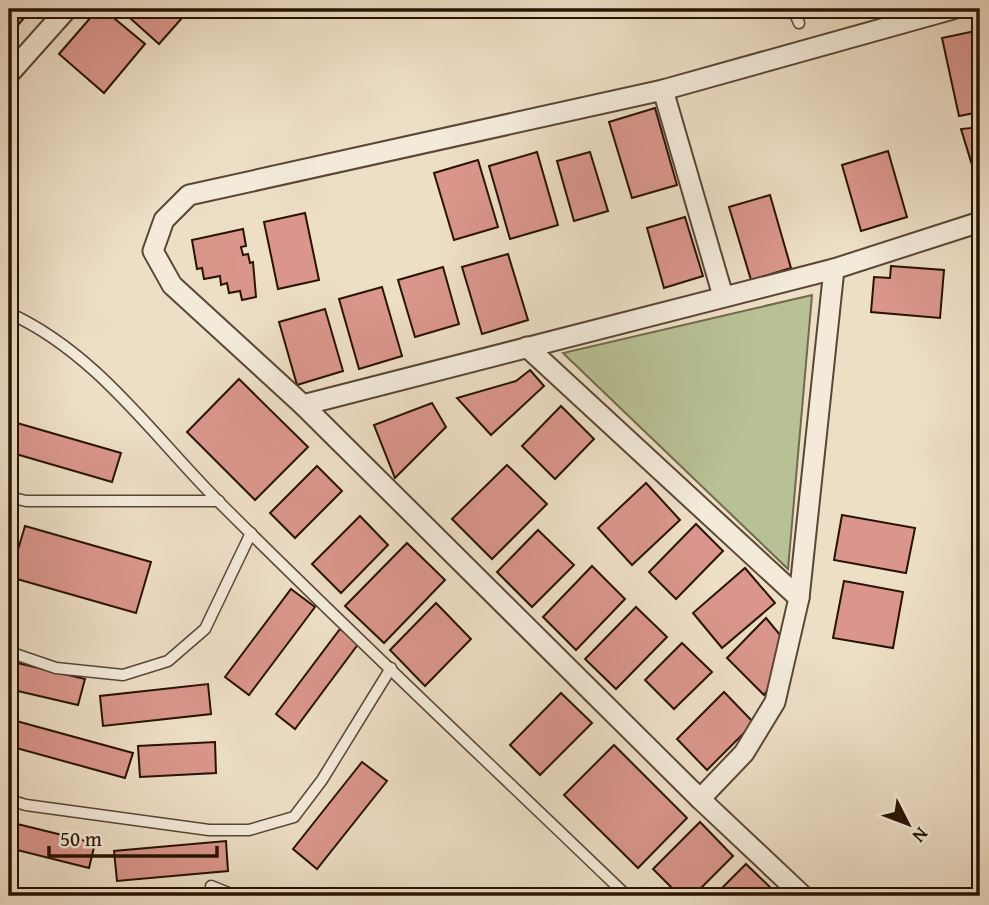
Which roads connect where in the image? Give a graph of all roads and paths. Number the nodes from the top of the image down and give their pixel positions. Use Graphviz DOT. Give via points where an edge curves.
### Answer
graph roads {
  1 [pos="68,9"];
  2 [pos="793,9"];
  3 [pos="953,9"];
  4 [pos="799,23"];
  5 [pos="9,74"];
  6 [pos="663,90"];
  7 [pos="980,222"];
  8 [pos="834,270"];
  9 [pos="723,296"];
  10 [pos="9,313"];
  11 [pos="527,347"];
  12 [pos="303,405"];
  13 [pos="9,497"];
  14 [pos="219,502"];
  15 [pos="251,533"];
  16 [pos="799,598"];
  17 [pos="9,652"];
  18 [pos="391,668"];
  19 [pos="700,799"];
  20 [pos="9,800"];
  21 [pos="211,886"];
  22 [pos="236,896"];
  23 [pos="627,896"];
  24 [pos="803,896"];
  1 -- 5 [label="street"];
  2 -- 4 [label="lane"];
  3 -- 6 [label="street"];
  6 -- 9 [label="street"];
  6 -- 12 [label="street" via="189,195 164,220 153,251 172,285"];
  7 -- 8 [label="street"];
  8 -- 9 [label="street"];
  8 -- 16 [label="street"];
  9 -- 11 [label="street"];
  10 -- 14 [label="lane" via="38,326 103,377"];
  11 -- 12 [label="street"];
  11 -- 16 [label="street"];
  12 -- 19 [label="street"];
  13 -- 14 [label="lane" via="26,501"];
  14 -- 15 [label="lane"];
  15 -- 17 [label="lane" via="205,629 168,661 123,675 56,668"];
  15 -- 18 [label="lane"];
  16 -- 19 [label="street" via="775,702 744,753"];
  18 -- 20 [label="lane" via="294,817 249,830 209,830"];
  18 -- 23 [label="lane"];
  19 -- 24 [label="street"];
  21 -- 22 [label="lane"];
}
